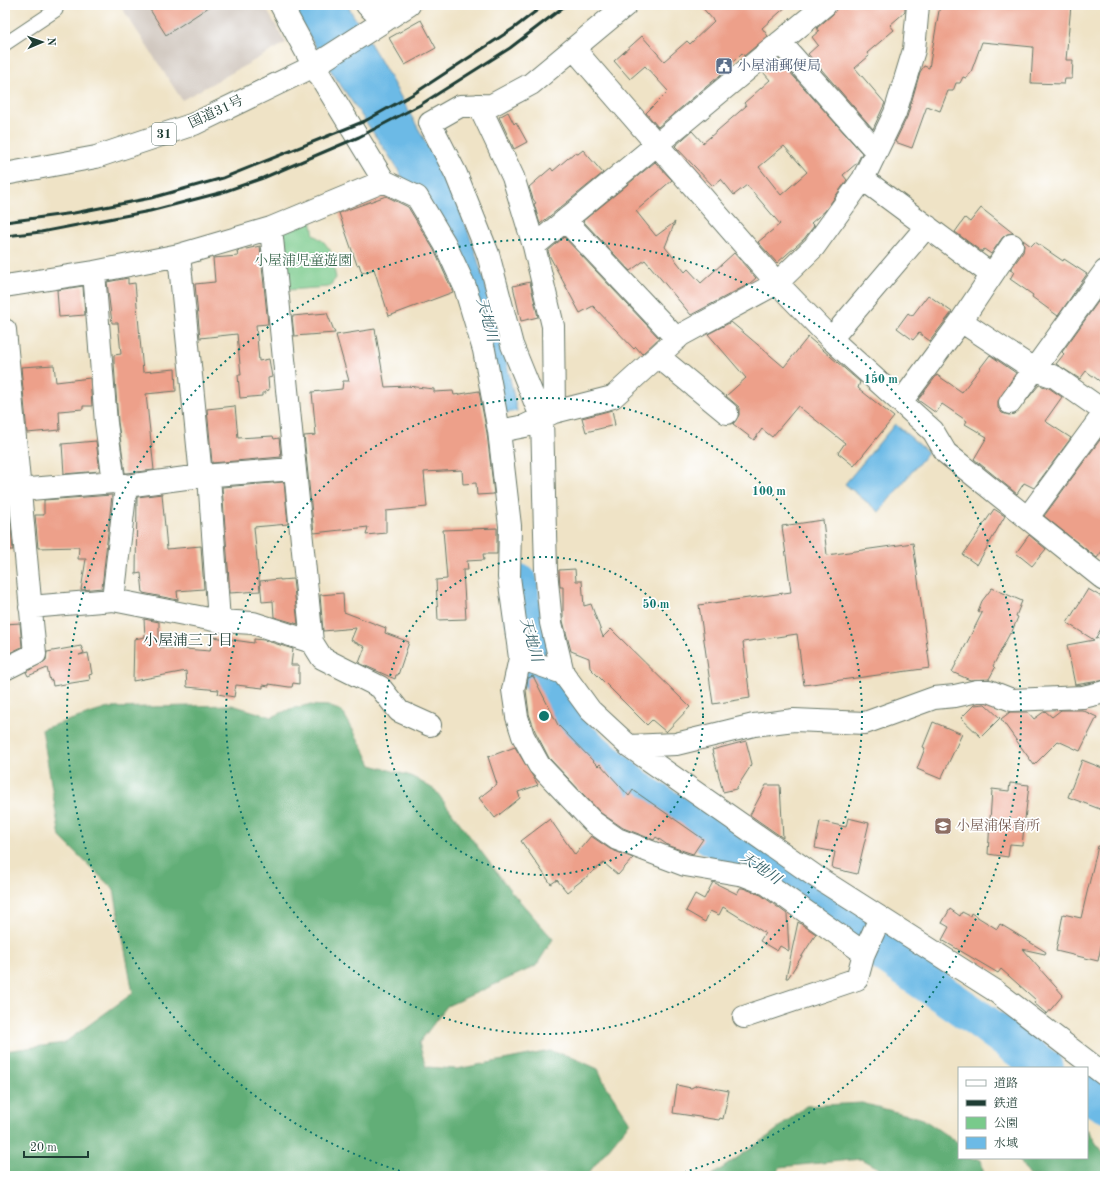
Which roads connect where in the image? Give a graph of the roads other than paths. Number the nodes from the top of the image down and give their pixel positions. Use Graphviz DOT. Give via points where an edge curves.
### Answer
graph roads {
  1 [pos="53,5"];
  2 [pos="281,5"];
  3 [pos="367,5"];
  4 [pos="409,5"];
  5 [pos="626,5"];
  6 [pos="824,5"];
  7 [pos="918,5"];
  8 [pos="375,26"];
  9 [pos="780,42"];
  10 [pos="5,44"];
  11 [pos="574,49"];
  12 [pos="317,64"];
  13 [pos="479,105"];
  14 [pos="655,144"];
  15 [pos="876,151"];
  16 [pos="5,174"];
  17 [pos="863,179"];
  18 [pos="384,181"];
  19 [pos="565,220"];
  20 [pos="926,226"];
  21 [pos="271,228"];
  22 [pos="1012,245"];
  23 [pos="534,246"];
  24 [pos="179,255"];
  25 [pos="1105,271"];
  26 [pos="94,272"];
  27 [pos="992,274"];
  28 [pos="776,283"];
  29 [pos="5,286"];
  30 [pos="961,321"];
  31 [pos="5,330"];
  32 [pos="677,339"];
  33 [pos="831,339"];
  34 [pos="658,357"];
  35 [pos="1035,370"];
  36 [pos="901,402"];
  37 [pos="1010,403"];
  38 [pos="727,413"];
  39 [pos="540,419"];
  40 [pos="1102,420"];
  41 [pos="499,431"];
  42 [pos="294,469"];
  43 [pos="205,476"];
  44 [pos="120,484"];
  45 [pos="12,490"];
  46 [pos="1028,517"];
  47 [pos="1102,569"];
  48 [pos="113,600"];
  49 [pos="30,607"];
  50 [pos="218,621"];
  51 [pos="312,642"];
  52 [pos="520,658"];
  53 [pos="5,669"];
  54 [pos="558,672"];
  55 [pos="1105,692"];
  56 [pos="430,725"];
  57 [pos="629,746"];
  58 [pos="880,918"];
  59 [pos="864,953"];
  60 [pos="744,1017"];
  61 [pos="1105,1074"];
  1 -- 10 [label="lane" via="56,10"];
  2 -- 12 [label="main road"];
  3 -- 8 [label="main road"];
  4 -- 8 [label="main road, 国道31号 / 31"];
  5 -- 11 [label="main road"];
  6 -- 9 [label="main road"];
  7 -- 15 [label="main road" via="914,50 895,113"];
  8 -- 12 [label="main road, 国道31号 / 31"];
  9 -- 14 [label="main road"];
  9 -- 15 [label="main road"];
  11 -- 13 [label="main road" via="531,84 492,105"];
  11 -- 14 [label="main road"];
  12 -- 16 [label="main road, 国道31号 / 31" via="194,124 96,157"];
  12 -- 18 [label="main road"];
  13 -- 23 [label="main road" via="513,176"];
  13 -- 39 [label="main road" via="460,106 430,123 456,174 488,254 512,345"];
  14 -- 19 [label="main road"];
  14 -- 28 [label="main road"];
  15 -- 17 [label="main road"];
  17 -- 20 [label="main road"];
  17 -- 28 [label="main road" via="814,247"];
  18 -- 21 [label="main road"];
  18 -- 41 [label="main road" via="417,197 445,244 462,280 484,350"];
  19 -- 23 [label="main road"];
  19 -- 32 [label="main road"];
  20 -- 27 [label="main road"];
  20 -- 33 [label="main road"];
  21 -- 24 [label="main road"];
  21 -- 42 [label="main road"];
  22 -- 27 [label="main road"];
  23 -- 39 [label="main road" via="553,326"];
  24 -- 26 [label="main road"];
  24 -- 43 [label="main road"];
  25 -- 35 [label="main road"];
  26 -- 29 [label="main road"];
  26 -- 44 [label="main road" via="106,423"];
  27 -- 30 [label="main road"];
  28 -- 32 [label="main road"];
  28 -- 33 [label="main road"];
  30 -- 35 [label="main road"];
  30 -- 36 [label="main road"];
  31 -- 45 [label="main road"];
  32 -- 34 [label="main road"];
  33 -- 36 [label="main road"];
  34 -- 38 [label="main road"];
  34 -- 39 [label="main road" via="613,398"];
  35 -- 37 [label="main road"];
  35 -- 40 [label="main road" via="1055,377"];
  36 -- 46 [label="main road" via="933,431 946,453 985,486"];
  39 -- 41 [label="main road"];
  39 -- 54 [label="main road" via="546,570"];
  40 -- 46 [label="main road"];
  41 -- 52 [label="main road" via="510,526 509,577"];
  42 -- 43 [label="main road"];
  42 -- 51 [label="main road"];
  43 -- 44 [label="main road"];
  43 -- 50 [label="main road"];
  44 -- 45 [label="main road"];
  44 -- 48 [label="main road"];
  45 -- 49 [label="main road"];
  46 -- 47 [label="main road"];
  48 -- 49 [label="main road"];
  48 -- 50 [label="main road"];
  49 -- 53 [label="main road" via="35,654"];
  50 -- 51 [label="main road" via="253,623"];
  51 -- 56 [label="main road" via="322,658 380,687 399,711"];
  52 -- 54 [label="main road"];
  52 -- 59 [label="main road" via="513,690 523,736 540,765 593,822 617,839 666,859 703,869 744,875 767,884"];
  54 -- 57 [label="main road" via="590,710"];
  55 -- 57 [label="main road" via="1083,697 1012,700 989,691 977,690 934,698 865,723 794,720 754,725 676,744"];
  57 -- 58 [label="main road" via="815,876"];
  58 -- 59 [label="main road"];
  58 -- 61 [label="main road" via="994,990"];
  59 -- 60 [label="main road" via="857,979"];
}
